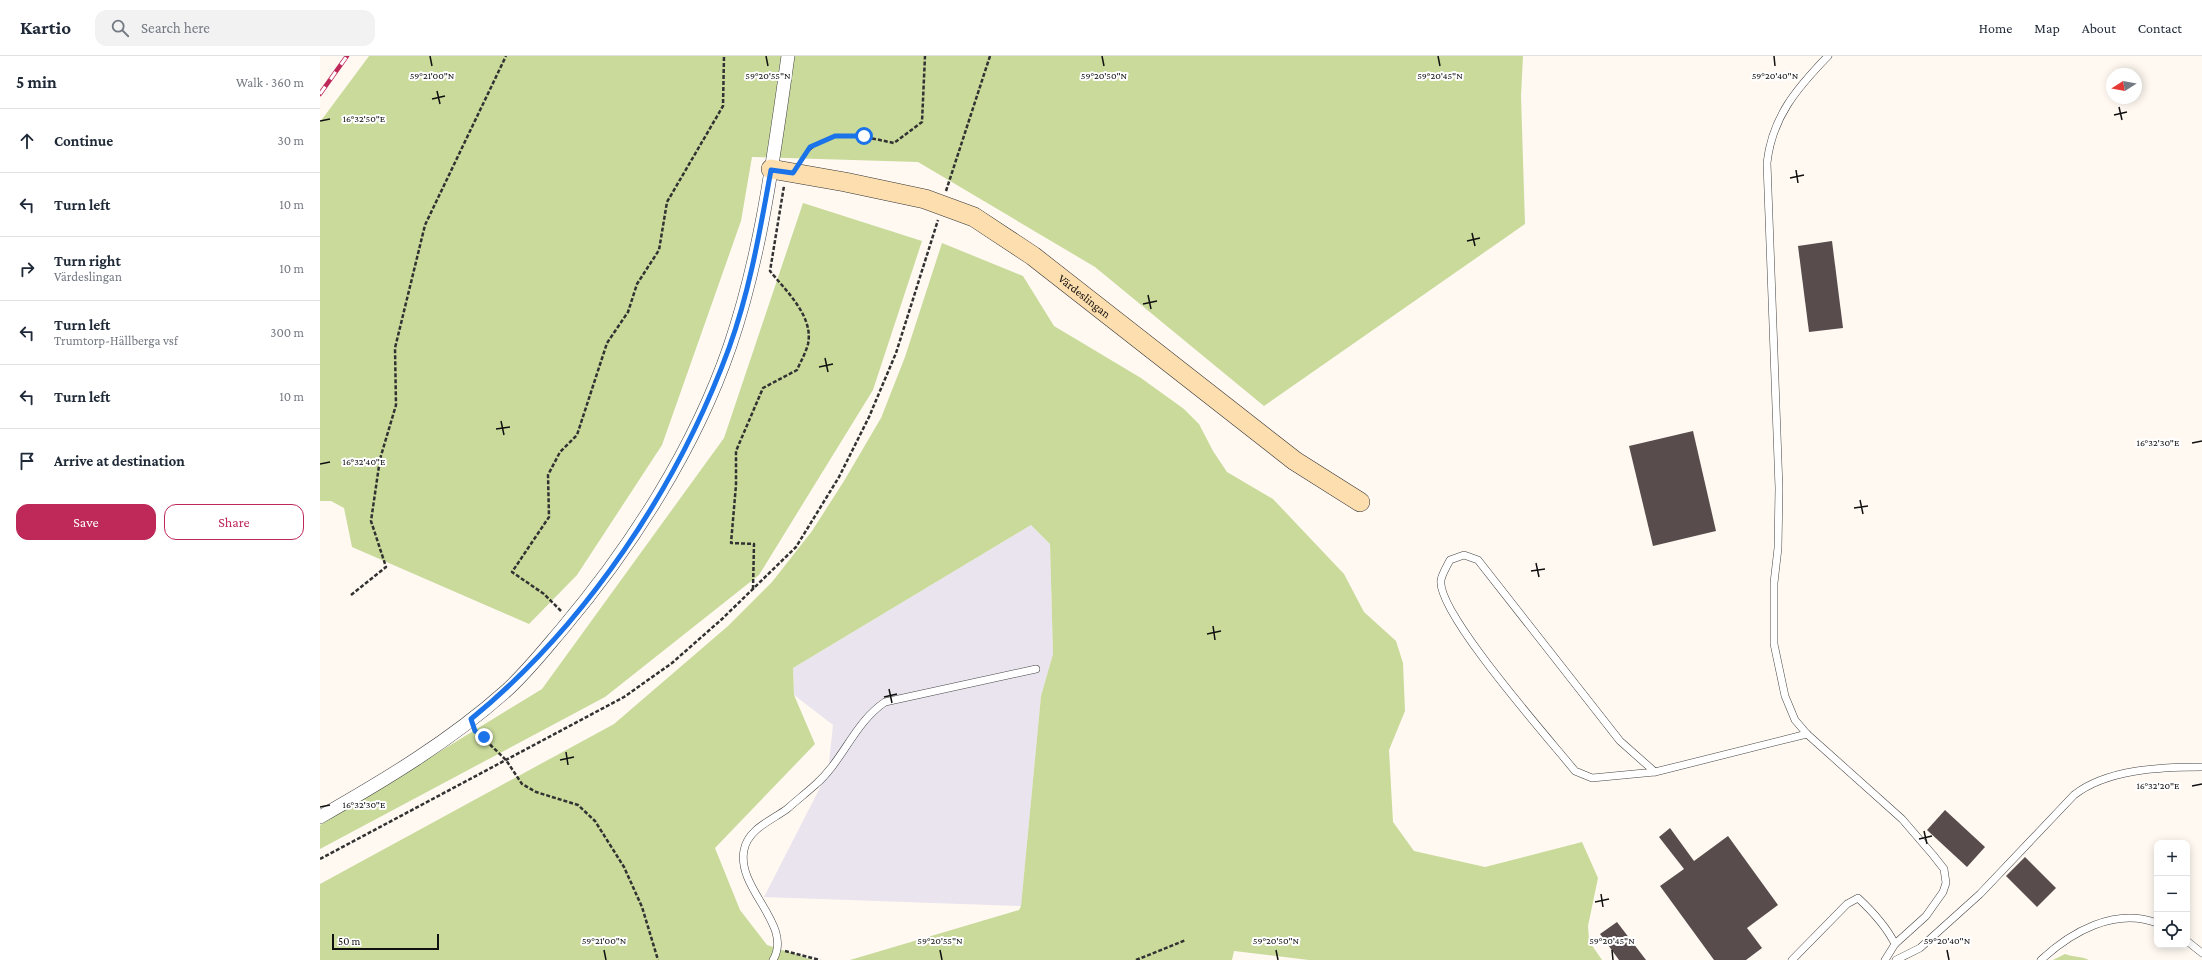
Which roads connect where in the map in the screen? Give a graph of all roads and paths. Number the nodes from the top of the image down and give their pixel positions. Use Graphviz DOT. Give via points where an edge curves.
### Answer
graph roads {
  1 [pos="506,56"];
  2 [pos="724,56"];
  3 [pos="788,56"];
  4 [pos="925,56"];
  5 [pos="990,56"];
  6 [pos="1828,56"];
  7 [pos="771,170"];
  8 [pos="793,173"];
  9 [pos="942,205"];
  10 [pos="1360,502"];
  11 [pos="753,589"];
  12 [pos="351,596"];
  13 [pos="570,620"];
  14 [pos="1036,669"];
  15 [pos="471,719"];
  16 [pos="1807,734"];
  17 [pos="506,760"];
  18 [pos="2202,768"];
  19 [pos="1655,772"];
  20 [pos="320,817"];
  21 [pos="320,859"];
  22 [pos="2154,922"];
  23 [pos="1186,940"];
  24 [pos="2190,943"];
  25 [pos="1894,944"];
  26 [pos="777,949"];
  27 [pos="2202,953"];
  28 [pos="1898,959"];
  29 [pos="658,960"];
  30 [pos="774,960"];
  31 [pos="820,960"];
  32 [pos="1136,960"];
  33 [pos="1792,960"];
  34 [pos="1885,960"];
  35 [pos="2041,960"];
  1 -- 12 [label="path" via="425,225 395,348 396,405 380,459 371,521 386,567"];
  2 -- 13 [label="path" via="723,106 667,202 659,250 637,284 628,312 608,343 577,435 560,452 548,475 549,517 512,572 544,594"];
  3 -- 7 [label="street"];
  4 -- 8 [label="path" via="922,122 894,143 864,136 835,136 810,147"];
  5 -- 9 [label="path"];
  6 -- 16 [label="lane" via="1793,96 1781,116 1773,132 1767,163 1779,488 1774,644 1785,696 1795,720"];
  7 -- 8 [label="street, Värdeslingan"];
  7 -- 13 [label="street" via="758,246 745,295 730,346 707,403 650,510 612,567"];
  8 -- 9 [label="street, Värdeslingan" via="918,197"];
  8 -- 11 [label="path" via="784,187 770,271 801,311 808,326 808,343 797,370 763,388 736,451 731,543 754,544"];
  9 -- 10 [label="street, Värdeslingan" via="974,217 1033,256 1295,461"];
  9 -- 11 [label="path" via="896,353 870,417 796,547"];
  11 -- 17 [label="path" via="672,663 624,697"];
  13 -- 15 [label="street" via="507,690"];
  14 -- 26 [label="lane" via="885,702 872,711 816,784 748,838 744,850 746,877 773,923"];
  15 -- 17 [label="path" via="475,731"];
  15 -- 20 [label="street" via="422,756"];
  16 -- 19 [label="lane"];
  16 -- 25 [label="lane" via="1902,820 1944,869 1946,883 1943,892 1926,916"];
  17 -- 21 [label="path"];
  17 -- 29 [label="path" via="522,784 536,792 578,805 595,821 624,867 642,907"];
  18 -- 28 [label="lane" via="2155,770 2111,776 2084,787 1980,894 1920,948"];
  19 -- 19 [label="lane" via="1620,741 1478,560 1464,555 1450,560 1441,580 1448,607 1466,636 1575,771 1592,778"];
  22 -- 35 [label="lane" via="2135,917 2093,925"];
  23 -- 32 [label="path"];
  24 -- 27 [label="lane"];
  25 -- 33 [label="lane" via="1890,934 1858,898 1847,904"];
  25 -- 34 [label="lane"];
  26 -- 30 [label="lane"];
  26 -- 31 [label="path"];
}
